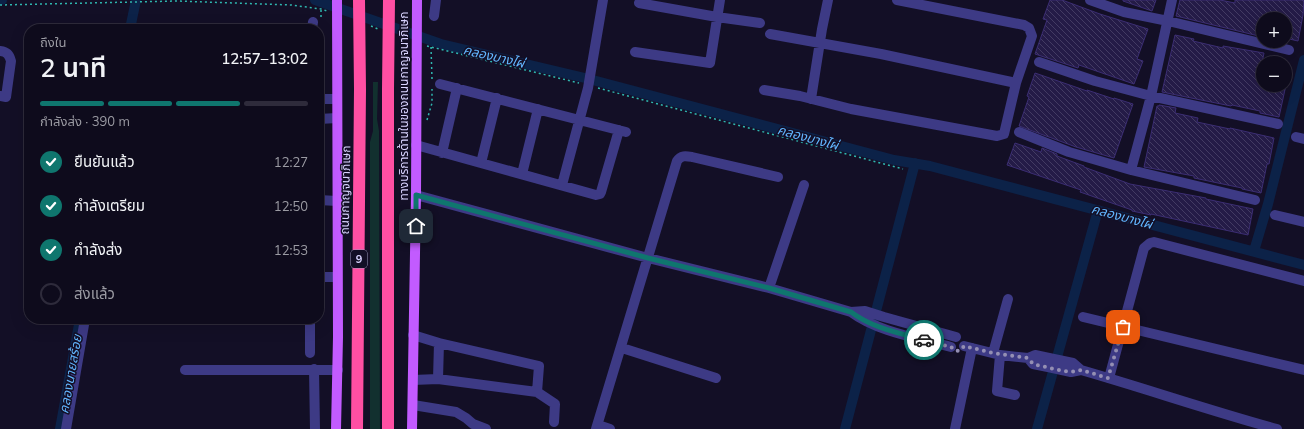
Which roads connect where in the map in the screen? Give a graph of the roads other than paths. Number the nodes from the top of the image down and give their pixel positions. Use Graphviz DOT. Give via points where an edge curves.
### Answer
graph roads {
  1 [pos="337,0"];
  2 [pos="359,0"];
  3 [pos="389,0"];
  4 [pos="416,0"];
  5 [pos="436,0"];
  6 [pos="603,0"];
  7 [pos="720,0"];
  8 [pos="828,0"];
  9 [pos="898,0"];
  10 [pos="1090,0"];
  11 [pos="1172,0"];
  12 [pos="639,3"];
  13 [pos="434,16"];
  14 [pos="718,17"];
  15 [pos="1168,21"];
  16 [pos="760,23"];
  17 [pos="770,34"];
  18 [pos="819,43"];
  19 [pos="1289,50"];
  20 [pos="0,51"];
  21 [pos="635,52"];
  22 [pos="1039,62"];
  23 [pos="1016,83"];
  24 [pos="440,84"];
  25 [pos="457,88"];
  26 [pos="764,90"];
  27 [pos="0,96"];
  28 [pos="1151,96"];
  29 [pos="324,97"];
  30 [pos="497,98"];
  31 [pos="337,99"];
  32 [pos="810,99"];
  33 [pos="538,109"];
  34 [pos="337,118"];
  35 [pos="324,119"];
  36 [pos="580,120"];
  37 [pos="1278,124"];
  38 [pos="1019,132"];
  39 [pos="416,145"];
  40 [pos="442,153"];
  41 [pos="481,163"];
  42 [pos="1130,170"];
  43 [pos="522,174"];
  44 [pos="778,177"];
  45 [pos="562,185"];
  46 [pos="804,185"];
  47 [pos="416,195"];
  48 [pos="324,200"];
  49 [pos="1255,200"];
  50 [pos="337,201"];
  51 [pos="1275,215"];
  52 [pos="1304,222"];
  53 [pos="648,258"];
  54 [pos="324,277"];
  55 [pos="337,277"];
  56 [pos="1304,281"];
  57 [pos="769,288"];
  58 [pos="1008,299"];
  59 [pos="864,315"];
  60 [pos="1083,317"];
  61 [pos="906,323"];
  62 [pos="84,324"];
  63 [pos="310,324"];
  64 [pos="1123,327"];
  65 [pos="902,334"];
  66 [pos="413,335"];
  67 [pos="956,337"];
  68 [pos="439,343"];
  69 [pos="951,347"];
  70 [pos="968,347"];
  71 [pos="622,348"];
  72 [pos="310,353"];
  73 [pos="997,354"];
  74 [pos="185,370"];
  75 [pos="314,370"];
  76 [pos="338,370"];
  77 [pos="1304,370"];
  78 [pos="716,378"];
  79 [pos="1108,378"];
  80 [pos="388,379"];
  81 [pos="438,379"];
  82 [pos="413,380"];
  83 [pos="537,392"];
  84 [pos="1015,396"];
  85 [pos="412,405"];
  86 [pos="554,422"];
  87 [pos="597,427"];
  88 [pos="66,429"];
  89 [pos="315,429"];
  90 [pos="336,429"];
  91 [pos="357,429"];
  92 [pos="388,429"];
  93 [pos="396,429"];
  94 [pos="412,429"];
  95 [pos="486,429"];
  96 [pos="610,429"];
  97 [pos="955,429"];
  98 [pos="1277,429"];
  1 -- 31 [label="main road"];
  2 -- 91 [label="highway, ถนนกาญจนาภิเษก / 9"];
  3 -- 80 [label="highway"];
  4 -- 39 [label="main road, ทางบริการด้านในของถนนกาญจนาภิเษก"];
  5 -- 13 [label="street"];
  6 -- 36 [label="street" via="590,87"];
  7 -- 14 [label="street"];
  8 -- 18 [label="street"];
  9 -- 23 [label="street" via="1030,28 1032,36"];
  10 -- 15 [label="street" via="1124,12"];
  11 -- 15 [label="street"];
  12 -- 14 [label="street"];
  14 -- 16 [label="street"];
  14 -- 21 [label="street" via="710,63"];
  15 -- 19 [label="street"];
  15 -- 28 [label="street"];
  17 -- 18 [label="street"];
  18 -- 23 [label="street" via="918,61"];
  18 -- 32 [label="street"];
  20 -- 27 [label="street" via="10,55 12,61 6,97"];
  22 -- 28 [label="street"];
  23 -- 32 [label="street" via="1004,134 997,136"];
  24 -- 25 [label="street"];
  25 -- 30 [label="street"];
  25 -- 40 [label="street"];
  26 -- 32 [label="street"];
  28 -- 37 [label="street"];
  28 -- 42 [label="street"];
  29 -- 31 [label="street"];
  30 -- 33 [label="street"];
  30 -- 41 [label="street"];
  31 -- 34 [label="main road"];
  33 -- 36 [label="street"];
  33 -- 43 [label="street"];
  34 -- 35 [label="street"];
  34 -- 50 [label="main road"];
  36 -- 45 [label="street"];
  36 -- 45 [label="street" via="622,131 600,194"];
  38 -- 42 [label="street" via="1069,152"];
  39 -- 40 [label="street"];
  39 -- 47 [label="main road, ทางบริการด้านในของถนนกาญจนาภิเษก"];
  40 -- 41 [label="street"];
  41 -- 43 [label="street"];
  42 -- 49 [label="street"];
  43 -- 45 [label="street"];
  44 -- 53 [label="street" via="692,157 679,158"];
  46 -- 57 [label="street"];
  47 -- 53 [label="street"];
  47 -- 66 [label="main road, ทางบริการด้านในของถนนกาญจนาภิเษก"];
  48 -- 50 [label="street"];
  50 -- 55 [label="main road"];
  51 -- 52 [label="street"];
  53 -- 57 [label="street"];
  53 -- 71 [label="street"];
  54 -- 55 [label="street"];
  55 -- 76 [label="main road"];
  56 -- 64 [label="street" via="1150,242 1144,248"];
  57 -- 59 [label="street"];
  58 -- 73 [label="street"];
  59 -- 61 [label="street"];
  59 -- 65 [label="street" via="881,328"];
  60 -- 64 [label="street"];
  61 -- 65 [label="street"];
  61 -- 67 [label="street"];
  62 -- 88 [label="street"];
  63 -- 72 [label="street"];
  64 -- 77 [label="street"];
  64 -- 79 [label="street"];
  65 -- 69 [label="street"];
  66 -- 68 [label="street"];
  66 -- 82 [label="main road, ทางบริการด้านในของถนนกาญจนาภิเษก"];
  67 -- 69 [label="street" via="951,341"];
  67 -- 70 [label="street" via="961,338"];
  68 -- 81 [label="street"];
  68 -- 83 [label="street" via="539,366"];
  69 -- 70 [label="street" via="956,351"];
  70 -- 73 [label="street"];
  70 -- 97 [label="street"];
  71 -- 78 [label="street"];
  71 -- 87 [label="street"];
  73 -- 79 [label="street" via="1028,358 1033,364 1049,362 1064,366 1071,372 1081,370"];
  73 -- 84 [label="street" via="997,391"];
  74 -- 75 [label="street"];
  75 -- 76 [label="street"];
  75 -- 89 [label="street"];
  76 -- 90 [label="main road"];
  79 -- 98 [label="street"];
  80 -- 92 [label="highway"];
  80 -- 93 [label="highway"];
  81 -- 82 [label="street"];
  81 -- 83 [label="street"];
  82 -- 85 [label="main road, ทางบริการด้านในของถนนกาญจนาภิเษก"];
  83 -- 86 [label="street" via="555,404"];
  85 -- 94 [label="main road, ทางบริการด้านในของถนนกาญจนาภิเษก"];
  85 -- 95 [label="street" via="456,412 473,424"];
  87 -- 96 [label="street"];
}
